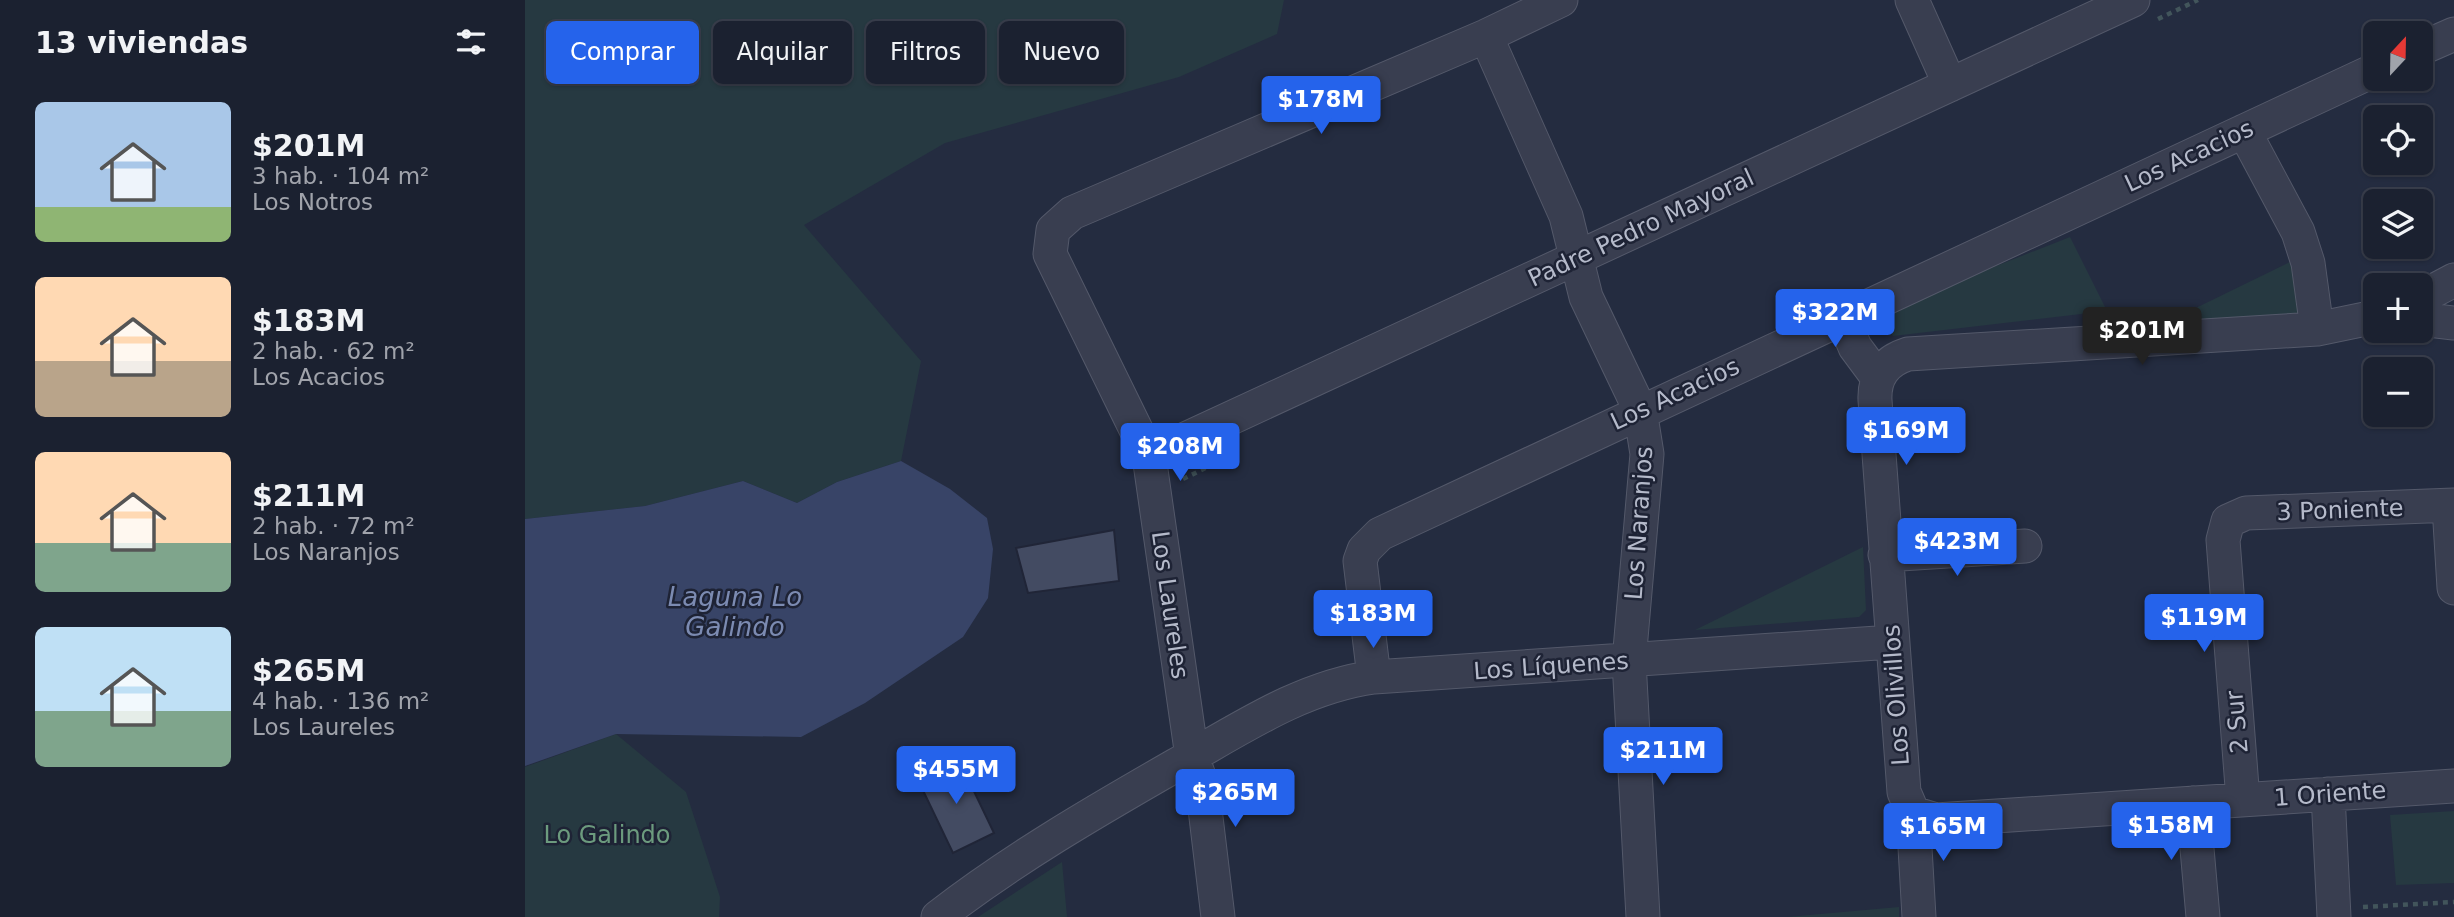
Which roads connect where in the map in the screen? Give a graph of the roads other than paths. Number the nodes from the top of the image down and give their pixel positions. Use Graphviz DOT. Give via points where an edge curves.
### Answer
graph roads {
  1 [pos="1561,0"];
  2 [pos="1912,0"];
  3 [pos="2133,0"];
  4 [pos="2454,34"];
  5 [pos="1486,36"];
  6 [pos="2433,43"];
  7 [pos="2363,76"];
  8 [pos="1950,85"];
  9 [pos="2244,131"];
  10 [pos="1576,258"];
  11 [pos="2454,280"];
  12 [pos="2433,291"];
  13 [pos="1842,316"];
  14 [pos="2363,320"];
  15 [pos="2433,321"];
  16 [pos="2454,323"];
  17 [pos="2317,330"];
  18 [pos="1878,378"];
  19 [pos="1640,410"];
  20 [pos="1149,456"];
  21 [pos="2451,505"];
  22 [pos="2228,521"];
  23 [pos="2025,546"];
  24 [pos="1885,555"];
  25 [pos="2454,588"];
  26 [pos="1892,642"];
  27 [pos="1629,661"];
  28 [pos="1374,677"];
  29 [pos="1192,757"];
  30 [pos="2454,786"];
  31 [pos="2328,794"];
  32 [pos="2243,800"];
  33 [pos="2193,803"];
  34 [pos="1913,813"];
  35 [pos="2334,913"];
  36 [pos="938,917"];
  37 [pos="1218,917"];
  38 [pos="1643,917"];
  39 [pos="1919,917"];
  40 [pos="2203,917"];
  1 -- 5 [label="street"];
  2 -- 8 [label="street"];
  3 -- 8 [label="street, Padre Pedro Mayoral"];
  4 -- 6 [label="street"];
  5 -- 10 [label="street, Los Naranjos" via="1566,216"];
  5 -- 20 [label="street, Los Laureles" via="1072,213 1053,230 1050,254"];
  7 -- 9 [label="street, Los Acacios"];
  8 -- 10 [label="street, Padre Pedro Mayoral"];
  9 -- 13 [label="street, Los Acacios"];
  9 -- 17 [label="street" via="2298,232 2308,263"];
  10 -- 19 [label="street, Los Naranjos" via="1586,297"];
  10 -- 20 [label="street, Padre Pedro Mayoral"];
  11 -- 12 [label="street"];
  13 -- 18 [label="street" via="1855,347"];
  13 -- 19 [label="street, Los Acacios"];
  14 -- 17 [label="street"];
  15 -- 16 [label="street"];
  17 -- 18 [label="street" via="1908,354 1890,362"];
  18 -- 24 [label="street, Los Olivillos" via="1875,400"];
  19 -- 27 [label="street, Los Naranjos" via="1647,454"];
  19 -- 28 [label="street, Los Acacios" via="1371,541 1360,561 1360,573"];
  20 -- 29 [label="street, Los Laureles"];
  21 -- 22 [label="street, 3 Poniente" via="2246,513"];
  21 -- 25 [label="street"];
  22 -- 32 [label="street, 2 Sur" via="2223,540"];
  23 -- 24 [label="street"];
  24 -- 26 [label="street, Los Olivillos"];
  26 -- 27 [label="street, Los Líquenes"];
  26 -- 34 [label="street, Los Olivillos" via="1904,792"];
  27 -- 28 [label="street, Los Líquenes"];
  27 -- 38 [label="street, Los Naranjos"];
  28 -- 29 [label="street, Los Líquenes" via="1333,684 1302,696"];
  29 -- 36 [label="street, Los Líquenes" via="1031,850"];
  29 -- 37 [label="street, Los Laureles" via="1202,784"];
  30 -- 31 [label="street, 1 Oriente"];
  31 -- 32 [label="street, 1 Oriente"];
  31 -- 35 [label="street"];
  32 -- 33 [label="street, 1 Oriente"];
  33 -- 34 [label="street, 1 Oriente" via="1936,820"];
  33 -- 40 [label="street"];
  34 -- 39 [label="street, Los Olivillos"];
}
